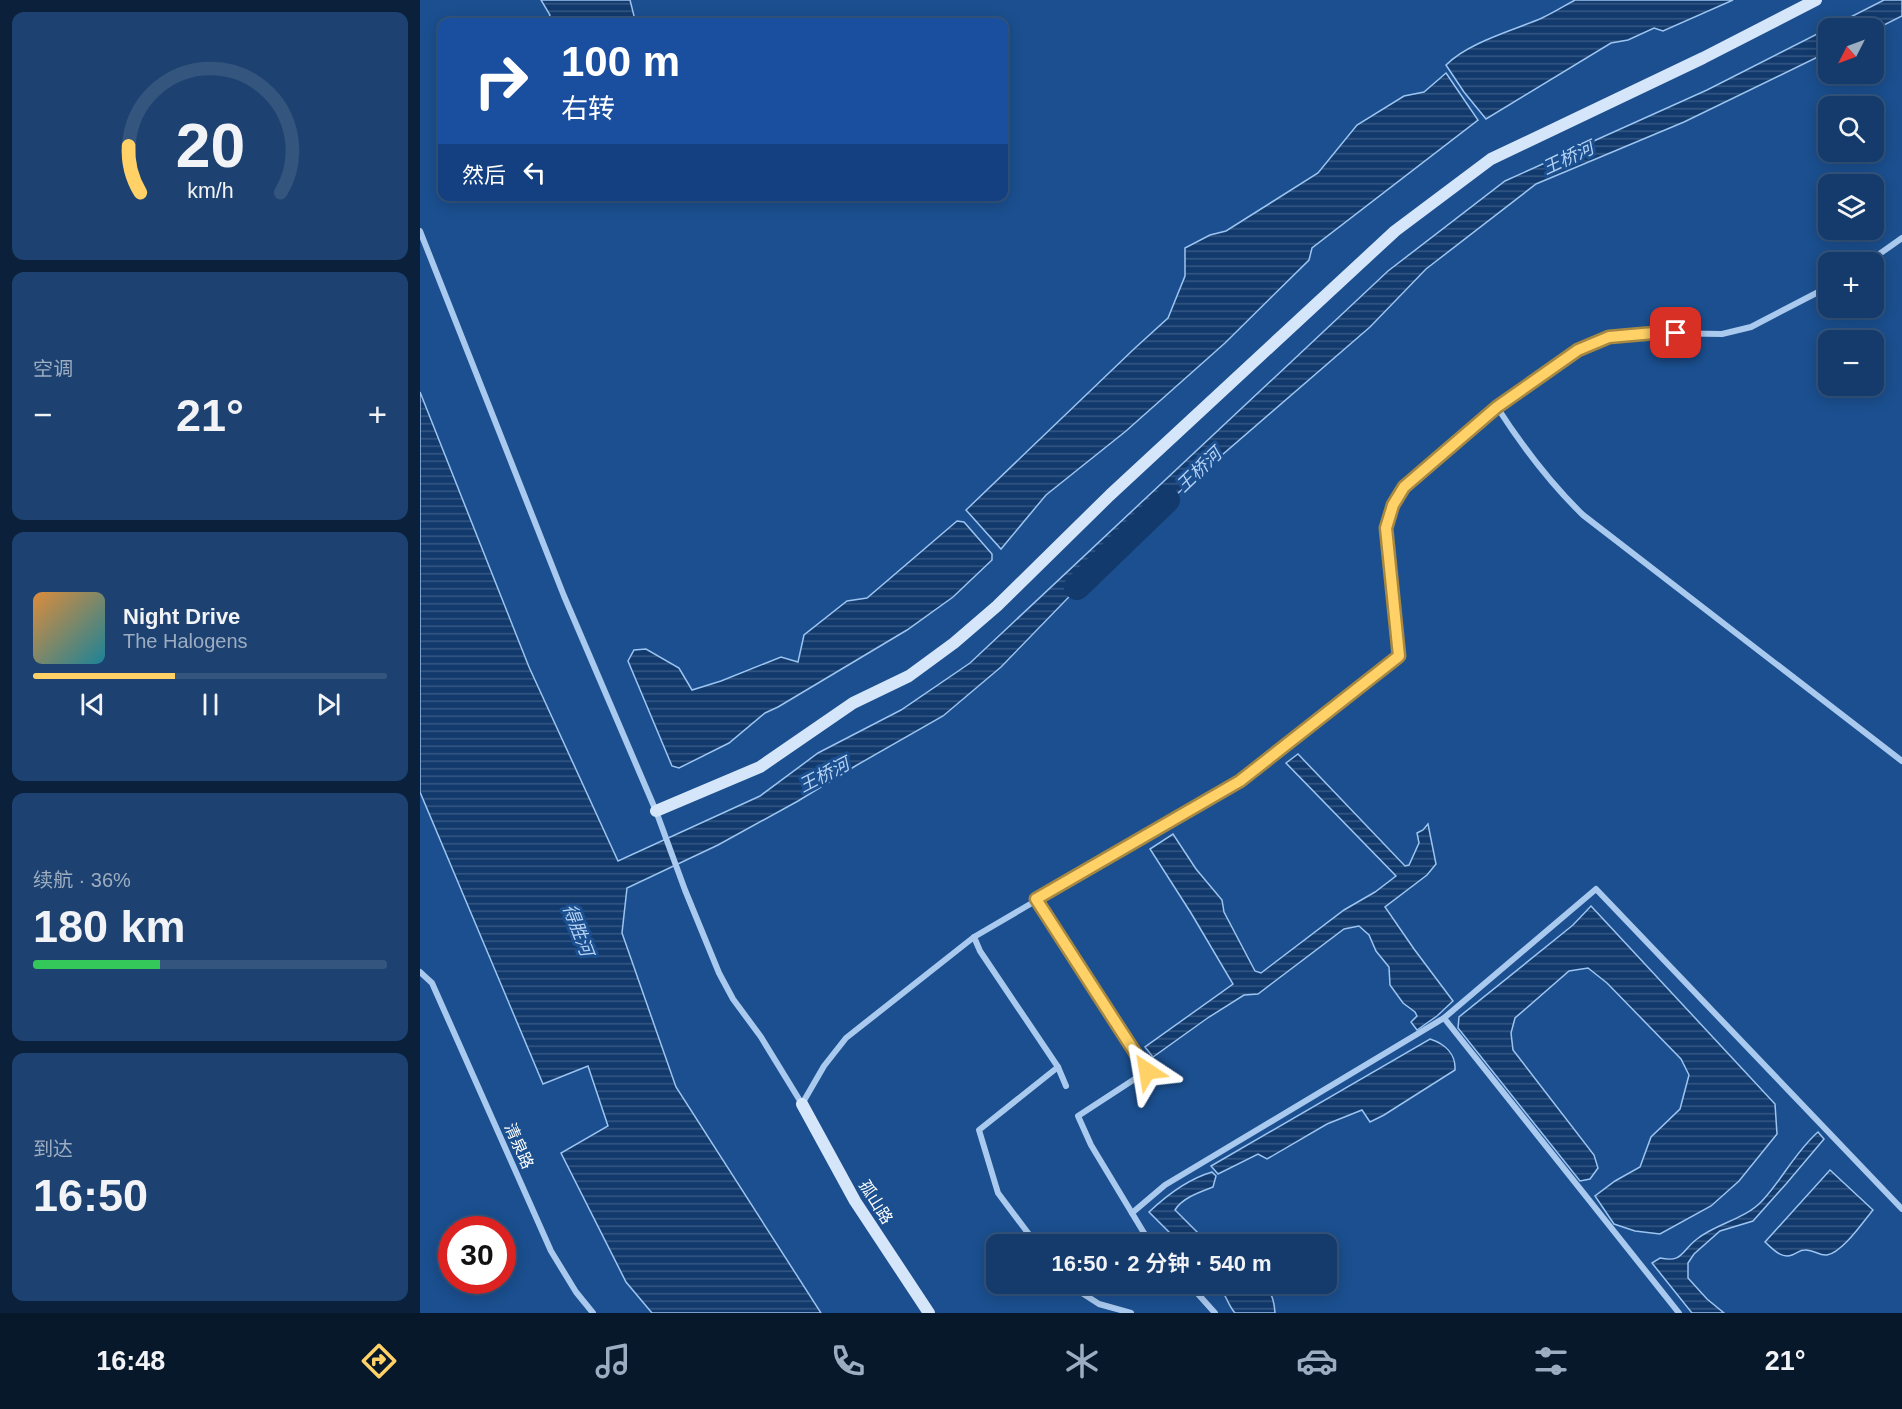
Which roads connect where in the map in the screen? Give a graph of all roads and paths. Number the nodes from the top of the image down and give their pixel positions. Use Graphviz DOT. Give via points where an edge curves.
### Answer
graph roads {
  1 [pos="1816,0"];
  2 [pos="420,231"];
  3 [pos="1902,238"];
  4 [pos="1882,252"];
  5 [pos="1818,292"];
  6 [pos="1497,407"];
  7 [pos="1902,761"];
  8 [pos="656,811"];
  9 [pos="1036,899"];
  10 [pos="974,937"];
  11 [pos="420,972"];
  12 [pos="1444,1018"];
  13 [pos="1058,1067"];
  14 [pos="1066,1086"];
  15 [pos="802,1104"];
  16 [pos="1902,1209"];
  17 [pos="1132,1213"];
  18 [pos="1029,1234"];
  19 [pos="1145,1234"];
  20 [pos="1084,1294"];
  21 [pos="1199,1294"];
  22 [pos="1209,1306"];
  23 [pos="593,1313"];
  24 [pos="929,1313"];
  25 [pos="1131,1313"];
  26 [pos="1202,1313"];
  27 [pos="1215,1313"];
  28 [pos="1679,1313"];
  1 -- 8 [label="street" via="1491,159 1395,231 954,643 909,676 853,703 760,767"];
  2 -- 8 [label="street" via="564,596"];
  3 -- 4 [label="street"];
  5 -- 6 [label="street" via="1751,327 1722,334 1609,337 1578,350"];
  6 -- 7 [label="street" via="1518,440 1583,516"];
  6 -- 9 [label="street" via="1404,487 1393,505 1386,528 1399,656 1240,781"];
  8 -- 15 [label="street" via="719,973"];
  9 -- 10 [label="street"];
  9 -- 17 [label="street" via="1147,1071 1078,1116"];
  10 -- 13 [label="street"];
  10 -- 15 [label="street" via="846,1038"];
  11 -- 23 [label="street, 清泉路" via="432,983 551,1251"];
  12 -- 16 [label="street" via="1596,889"];
  12 -- 17 [label="street" via="1166,1185"];
  12 -- 28 [label="street"];
  13 -- 14 [label="street"];
  13 -- 18 [label="street" via="979,1130 998,1193"];
  15 -- 24 [label="street, 孤山路" via="855,1201"];
  17 -- 19 [label="street"];
  20 -- 25 [label="street" via="1099,1304"];
  21 -- 22 [label="street"];
  22 -- 26 [label="street"];
  22 -- 27 [label="street"];
}
